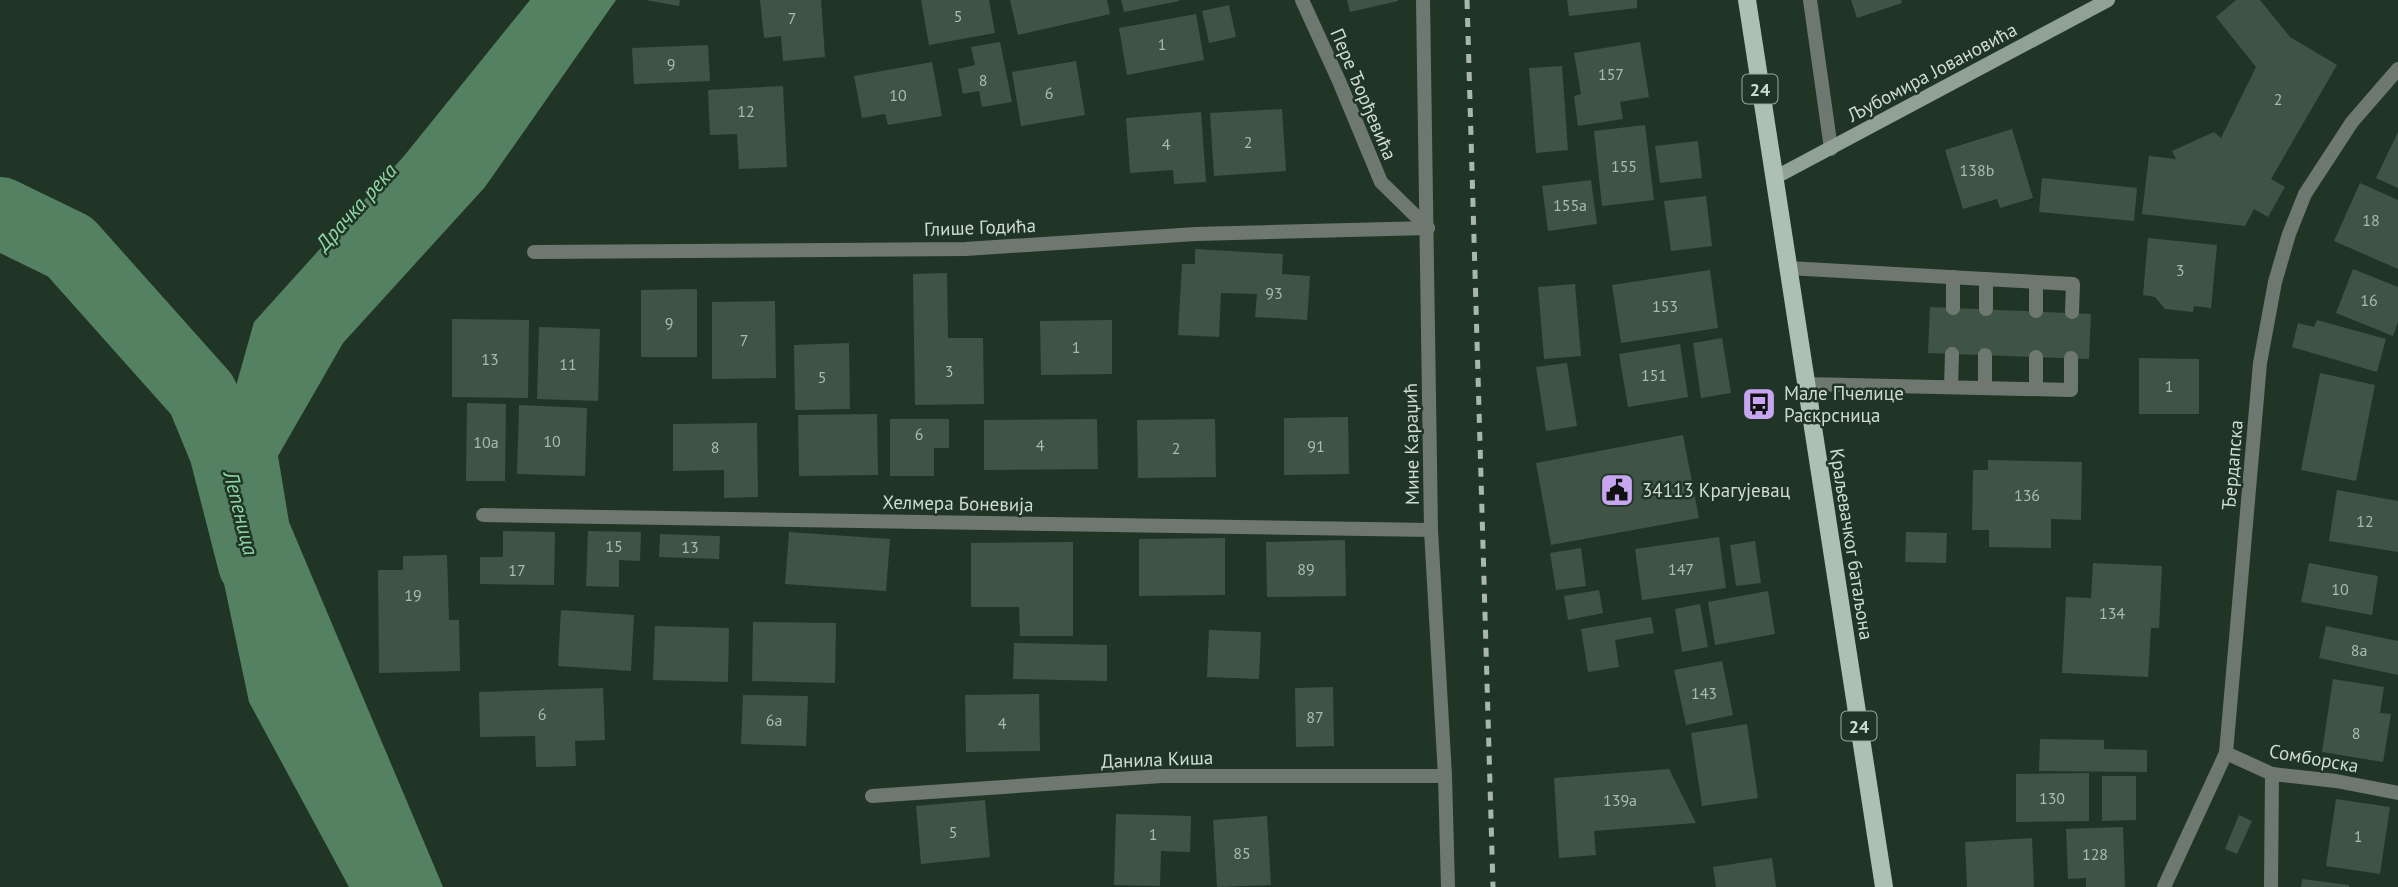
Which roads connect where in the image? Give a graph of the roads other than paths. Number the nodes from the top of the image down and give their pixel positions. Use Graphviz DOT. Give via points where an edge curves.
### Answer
graph roads {
  1 [pos="1302,0"];
  2 [pos="1423,0"];
  3 [pos="1747,0"];
  4 [pos="1810,0"];
  5 [pos="2108,0"];
  6 [pos="2398,69"];
  7 [pos="1830,149"];
  8 [pos="1774,178"];
  9 [pos="1428,228"];
  10 [pos="534,252"];
  11 [pos="1788,268"];
  12 [pos="1953,277"];
  13 [pos="1986,279"];
  14 [pos="2036,282"];
  15 [pos="1952,308"];
  16 [pos="1986,309"];
  17 [pos="2036,311"];
  18 [pos="2072,312"];
  19 [pos="1952,354"];
  20 [pos="1985,355"];
  21 [pos="2036,357"];
  22 [pos="2071,358"];
  23 [pos="1806,384"];
  24 [pos="1951,387"];
  25 [pos="1985,388"];
  26 [pos="2036,389"];
  27 [pos="483,515"];
  28 [pos="1432,530"];
  29 [pos="2226,753"];
  30 [pos="2272,774"];
  31 [pos="1445,776"];
  32 [pos="2398,793"];
  33 [pos="872,796"];
  34 [pos="1448,887"];
  35 [pos="1884,887"];
  36 [pos="2164,887"];
  37 [pos="2272,887"];
  1 -- 9 [label="street, Пере Ђорђевића" via="1381,182"];
  2 -- 9 [label="street, Мине Караџић"];
  3 -- 8 [label="main road, Краљевачког батаљона / 24"];
  4 -- 7 [label="street"];
  5 -- 7 [label="street, Љубомира Јовановића"];
  6 -- 29 [label="street, Ђердапска" via="2352,122 2305,194 2275,282 2260,363"];
  7 -- 8 [label="street, Љубомира Јовановића"];
  8 -- 11 [label="main road, Краљевачког батаљона / 24"];
  9 -- 10 [label="street, Глише Годића" via="1196,234 965,249"];
  9 -- 28 [label="street, Мине Караџић"];
  11 -- 12 [label="street"];
  11 -- 23 [label="main road, Краљевачког батаљона / 24"];
  12 -- 13 [label="street"];
  12 -- 15 [label="street"];
  13 -- 14 [label="street"];
  13 -- 16 [label="street"];
  14 -- 17 [label="street"];
  14 -- 18 [label="street" via="2073,284"];
  19 -- 24 [label="street"];
  20 -- 25 [label="street"];
  21 -- 26 [label="street"];
  22 -- 26 [label="street" via="2071,390"];
  23 -- 24 [label="street"];
  23 -- 35 [label="main road, Краљевачког батаљона / 24"];
  24 -- 25 [label="street"];
  25 -- 26 [label="street"];
  27 -- 28 [label="street, Хелмера Боневија"];
  28 -- 31 [label="street, Мине Караџић"];
  29 -- 30 [label="street, Сомборска"];
  29 -- 36 [label="street, Ђердапска"];
  30 -- 32 [label="street, Сомборска"];
  30 -- 37 [label="street"];
  31 -- 33 [label="street, Данила Киша" via="1162,776"];
  31 -- 34 [label="street, Мине Караџић"];
}
